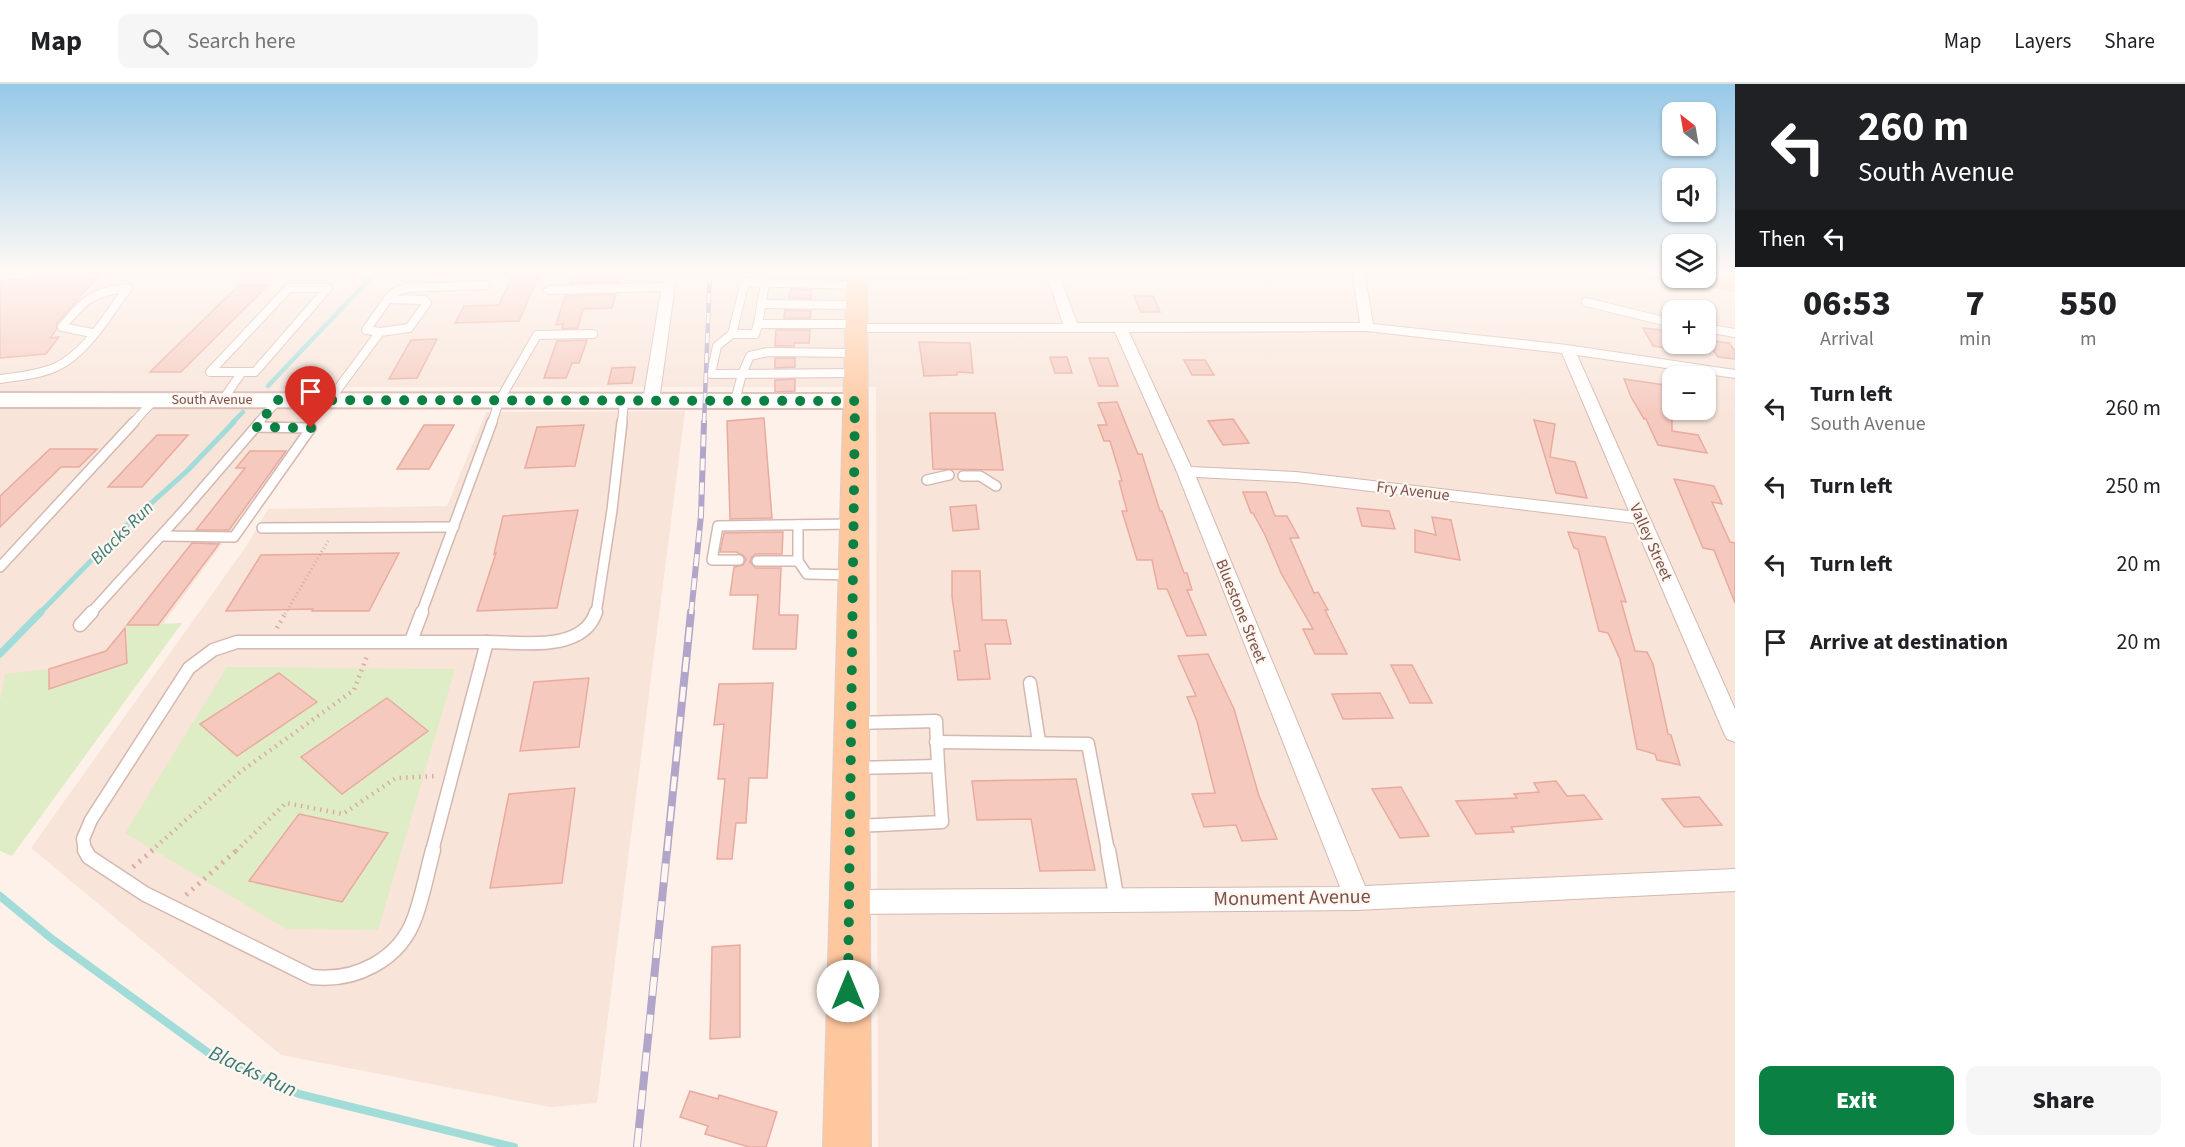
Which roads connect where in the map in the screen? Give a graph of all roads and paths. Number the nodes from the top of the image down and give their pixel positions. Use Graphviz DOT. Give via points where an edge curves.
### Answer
graph roads {
  1 [pos="68,320"];
  2 [pos="103,320"];
  3 [pos="259,320"];
  4 [pos="301,320"];
  5 [pos="372,320"];
  6 [pos="416,320"];
  7 [pos="664,320"];
  8 [pos="736,320"];
  9 [pos="759,320"];
  10 [pos="835,320"];
  11 [pos="1068,320"];
  12 [pos="1366,320"];
  13 [pos="758,324"];
  14 [pos="856,324"];
  15 [pos="1071,327"];
  16 [pos="1120,327"];
  17 [pos="1367,327"];
  18 [pos="1716,330"];
  19 [pos="380,332"];
  20 [pos="92,333"];
  21 [pos="1735,333"];
  22 [pos="593,334"];
  23 [pos="732,334"];
  24 [pos="1567,350"];
  25 [pos="242,372"];
  26 [pos="742,374"];
  27 [pos="1735,374"];
  28 [pos="0,385"];
  29 [pos="154,400"];
  30 [pos="222,400"];
  31 [pos="278,400"];
  32 [pos="329,400"];
  33 [pos="499,401"];
  34 [pos="624,401"];
  35 [pos="651,401"];
  36 [pos="735,401"];
  37 [pos="256,427"];
  38 [pos="1185,472"];
  39 [pos="949,476"];
  40 [pos="963,476"];
  41 [pos="927,480"];
  42 [pos="996,486"];
  43 [pos="1640,518"];
  44 [pos="853,524"];
  45 [pos="798,525"];
  46 [pos="454,527"];
  47 [pos="262,528"];
  48 [pos="336,528"];
  49 [pos="162,536"];
  50 [pos="735,558"];
  51 [pos="757,561"];
  52 [pos="798,561"];
  53 [pos="0,567"];
  54 [pos="853,575"];
  55 [pos="80,625"];
  56 [pos="372,641"];
  57 [pos="411,641"];
  58 [pos="487,641"];
  59 [pos="269,642"];
  60 [pos="1030,684"];
  61 [pos="851,723"];
  62 [pos="1735,733"];
  63 [pos="936,742"];
  64 [pos="1039,742"];
  65 [pos="938,766"];
  66 [pos="852,768"];
  67 [pos="452,775"];
  68 [pos="850,826"];
  69 [pos="120,878"];
  70 [pos="1735,880"];
  71 [pos="1357,898"];
  72 [pos="1117,901"];
  73 [pos="849,902"];
  74 [pos="171,907"];
  75 [pos="846,1147"];
  1 -- 20 [label="lane" via="62,327"];
  2 -- 20 [label="lane"];
  3 -- 25 [label="lane" via="210,372"];
  4 -- 25 [label="lane" via="255,372"];
  5 -- 19 [label="lane" via="366,330"];
  6 -- 19 [label="lane" via="410,328"];
  7 -- 35 [label="street"];
  8 -- 23 [label="lane"];
  9 -- 13 [label="lane"];
  10 -- 14 [label="lane"];
  11 -- 15 [label="street"];
  12 -- 17 [label="street"];
  13 -- 14 [label="lane"];
  13 -- 23 [label="lane" via="755,334"];
  14 -- 15 [label="street"];
  14 -- 26 [label="lane"];
  14 -- 26 [label="lane" via="750,356"];
  14 -- 36 [label="street, South Avenue"];
  14 -- 44 [label="main road"];
  15 -- 16 [label="street"];
  16 -- 17 [label="street"];
  16 -- 38 [label="street, Bluestone Street"];
  17 -- 24 [label="street"];
  18 -- 21 [label="lane"];
  19 -- 32 [label="lane"];
  20 -- 28 [label="lane" via="65,363"];
  22 -- 33 [label="lane" via="537,334"];
  23 -- 26 [label="lane" via="717,346 711,374"];
  24 -- 27 [label="street"];
  24 -- 43 [label="street, Valley Street"];
  25 -- 30 [label="lane"];
  26 -- 36 [label="lane"];
  28 -- 29 [label="street, South Avenue"];
  29 -- 30 [label="street, South Avenue"];
  29 -- 53 [label="lane"];
  30 -- 31 [label="street, South Avenue"];
  31 -- 32 [label="street, South Avenue"];
  31 -- 37 [label="lane"];
  32 -- 33 [label="street, South Avenue"];
  33 -- 34 [label="street, South Avenue"];
  33 -- 46 [label="lane"];
  34 -- 35 [label="street, South Avenue"];
  34 -- 58 [label="lane" via="612,510 592,623 582,633 562,641"];
  35 -- 36 [label="street, South Avenue"];
  37 -- 49 [label="lane"];
  37 -- 49 [label="lane" via="311,428 234,537"];
  38 -- 43 [label="street, Fry Avenue" via="1296,477"];
  38 -- 71 [label="street, Bluestone Street"];
  39 -- 41 [label="lane"];
  40 -- 42 [label="lane" via="980,476"];
  43 -- 62 [label="street, Valley Street"];
  44 -- 45 [label="lane"];
  44 -- 54 [label="main road"];
  45 -- 50 [label="lane" via="718,526 712,560"];
  45 -- 52 [label="lane"];
  46 -- 48 [label="lane"];
  46 -- 57 [label="lane"];
  47 -- 48 [label="lane"];
  48 -- 59 [label="path"];
  49 -- 55 [label="lane"];
  51 -- 52 [label="lane" via="770,556"];
  52 -- 54 [label="lane" via="807,574"];
  54 -- 61 [label="main road"];
  56 -- 57 [label="lane"];
  56 -- 59 [label="lane"];
  56 -- 69 [label="path" via="354,690 240,772"];
  57 -- 58 [label="lane"];
  58 -- 67 [label="lane"];
  59 -- 69 [label="lane" via="228,644 193,664 90,820 83,841 85,851"];
  60 -- 64 [label="lane"];
  61 -- 63 [label="lane" via="936,722"];
  61 -- 66 [label="main road"];
  63 -- 64 [label="lane"];
  63 -- 65 [label="lane"];
  64 -- 72 [label="lane" via="1088,744"];
  65 -- 66 [label="lane"];
  65 -- 68 [label="lane" via="942,822"];
  66 -- 68 [label="main road"];
  67 -- 74 [label="path" via="396,778 343,814 286,803 211,875"];
  67 -- 74 [label="lane" via="412,925 394,951 367,970 335,979 312,977"];
  68 -- 73 [label="main road"];
  69 -- 74 [label="lane"];
  70 -- 71 [label="street, Monument Avenue"];
  71 -- 72 [label="street, Monument Avenue"];
  72 -- 73 [label="street, Monument Avenue"];
  73 -- 75 [label="main road"];
}
